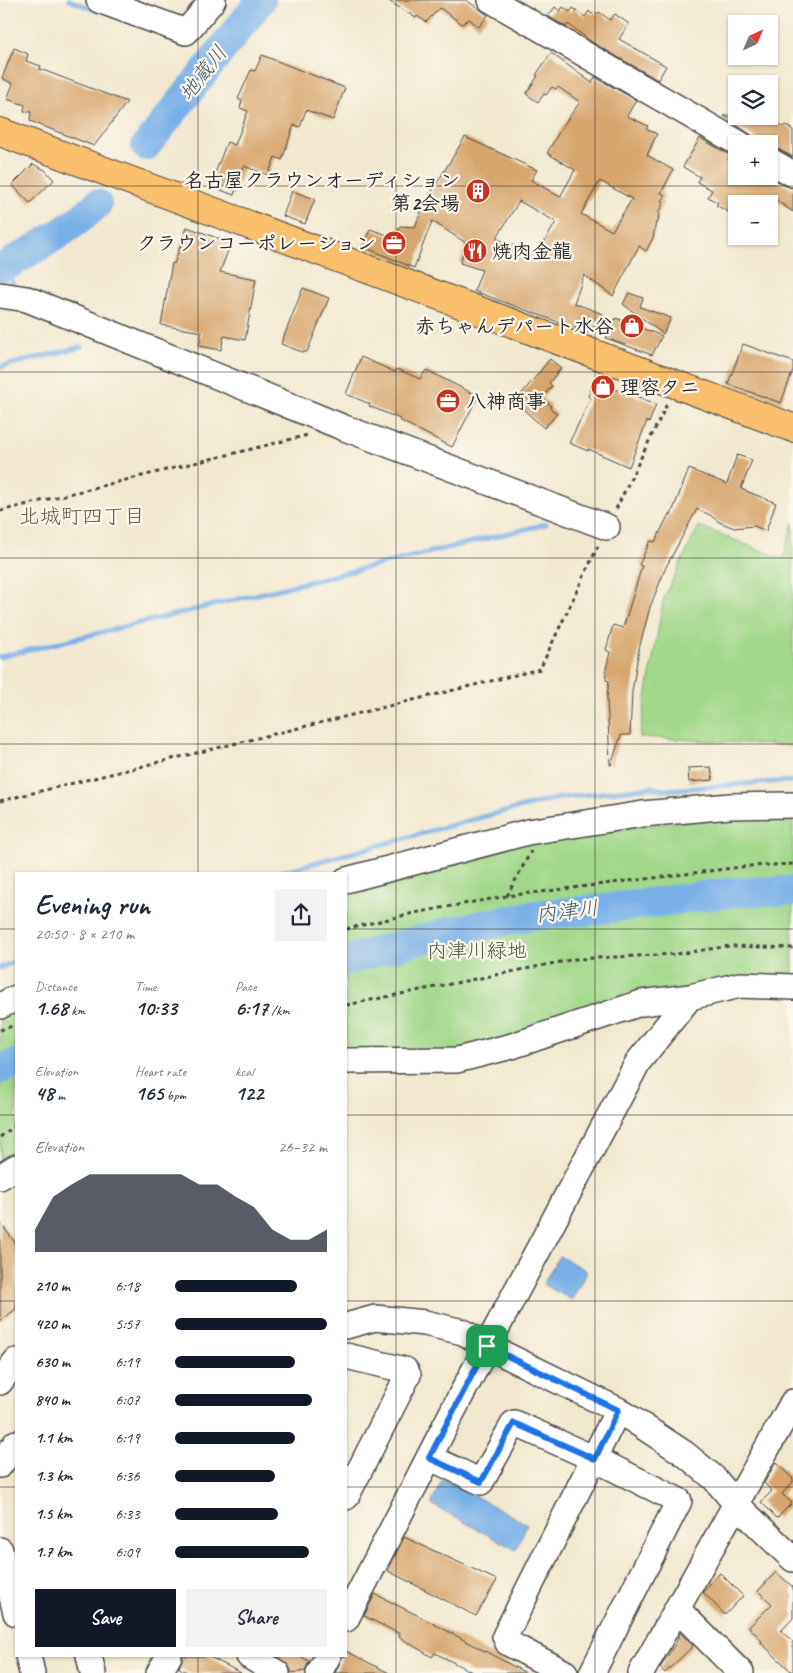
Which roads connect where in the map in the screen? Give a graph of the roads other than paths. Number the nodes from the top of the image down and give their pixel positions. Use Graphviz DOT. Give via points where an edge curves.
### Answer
graph roads {
  1 [pos="99,0"];
  2 [pos="213,0"];
  3 [pos="491,0"];
  4 [pos="0,132"];
  5 [pos="728,137"];
  6 [pos="778,165"];
  7 [pos="793,174"];
  8 [pos="0,295"];
  9 [pos="793,428"];
  10 [pos="608,527"];
  11 [pos="793,805"];
  12 [pos="347,880"];
  13 [pos="793,986"];
  14 [pos="690,997"];
  15 [pos="15,998"];
  16 [pos="0,1006"];
  17 [pos="347,1061"];
  18 [pos="15,1168"];
  19 [pos="0,1177"];
  20 [pos="347,1326"];
  21 [pos="487,1346"];
  22 [pos="347,1356"];
  23 [pos="15,1362"];
  24 [pos="0,1382"];
  25 [pos="793,1402"];
  26 [pos="618,1410"];
  27 [pos="15,1444"];
  28 [pos="429,1458"];
  29 [pos="595,1459"];
  30 [pos="0,1465"];
  31 [pos="347,1495"];
  32 [pos="736,1504"];
  33 [pos="0,1550"];
  34 [pos="793,1559"];
  35 [pos="349,1609"];
  36 [pos="677,1609"];
  37 [pos="10,1612"];
  38 [pos="28,1657"];
  39 [pos="89,1657"];
  40 [pos="168,1657"];
  41 [pos="251,1657"];
  42 [pos="327,1657"];
  43 [pos="32,1673"];
  44 [pos="93,1673"];
  45 [pos="159,1673"];
  46 [pos="277,1673"];
  47 [pos="319,1673"];
  48 [pos="565,1673"];
  49 [pos="592,1673"];
  50 [pos="641,1673"];
  51 [pos="741,1673"];
  1 -- 2 [label="street" via="186,32"];
  3 -- 5 [label="street"];
  4 -- 9 [label="main road"];
  6 -- 7 [label="street"];
  8 -- 10 [label="street" via="27,299 342,427"];
  11 -- 12 [label="street" via="730,806 653,813 528,832"];
  13 -- 14 [label="street" via="740,985"];
  14 -- 17 [label="street" via="641,1003 512,1046 457,1060"];
  14 -- 21 [label="street" via="638,1062"];
  15 -- 16 [label="street"];
  18 -- 19 [label="street"];
  20 -- 21 [label="street" via="375,1318 425,1323 463,1332"];
  21 -- 26 [label="street"];
  21 -- 28 [label="street"];
  22 -- 31 [label="street" via="405,1370 408,1375"];
  23 -- 24 [label="street"];
  25 -- 32 [label="street"];
  26 -- 29 [label="street"];
  26 -- 32 [label="street" via="685,1454 714,1478"];
  27 -- 30 [label="street"];
  28 -- 29 [label="street" via="481,1482 514,1423"];
  28 -- 35 [label="street"];
  29 -- 48 [label="street" via="505,1636 508,1642"];
  29 -- 49 [label="street" via="679,1502"];
  32 -- 34 [label="street"];
  32 -- 36 [label="street"];
  33 -- 37 [label="street"];
  36 -- 50 [label="street"];
  36 -- 51 [label="street"];
  38 -- 43 [label="street"];
  39 -- 44 [label="street"];
  40 -- 45 [label="street"];
  41 -- 46 [label="street"];
  42 -- 47 [label="street"];
}
